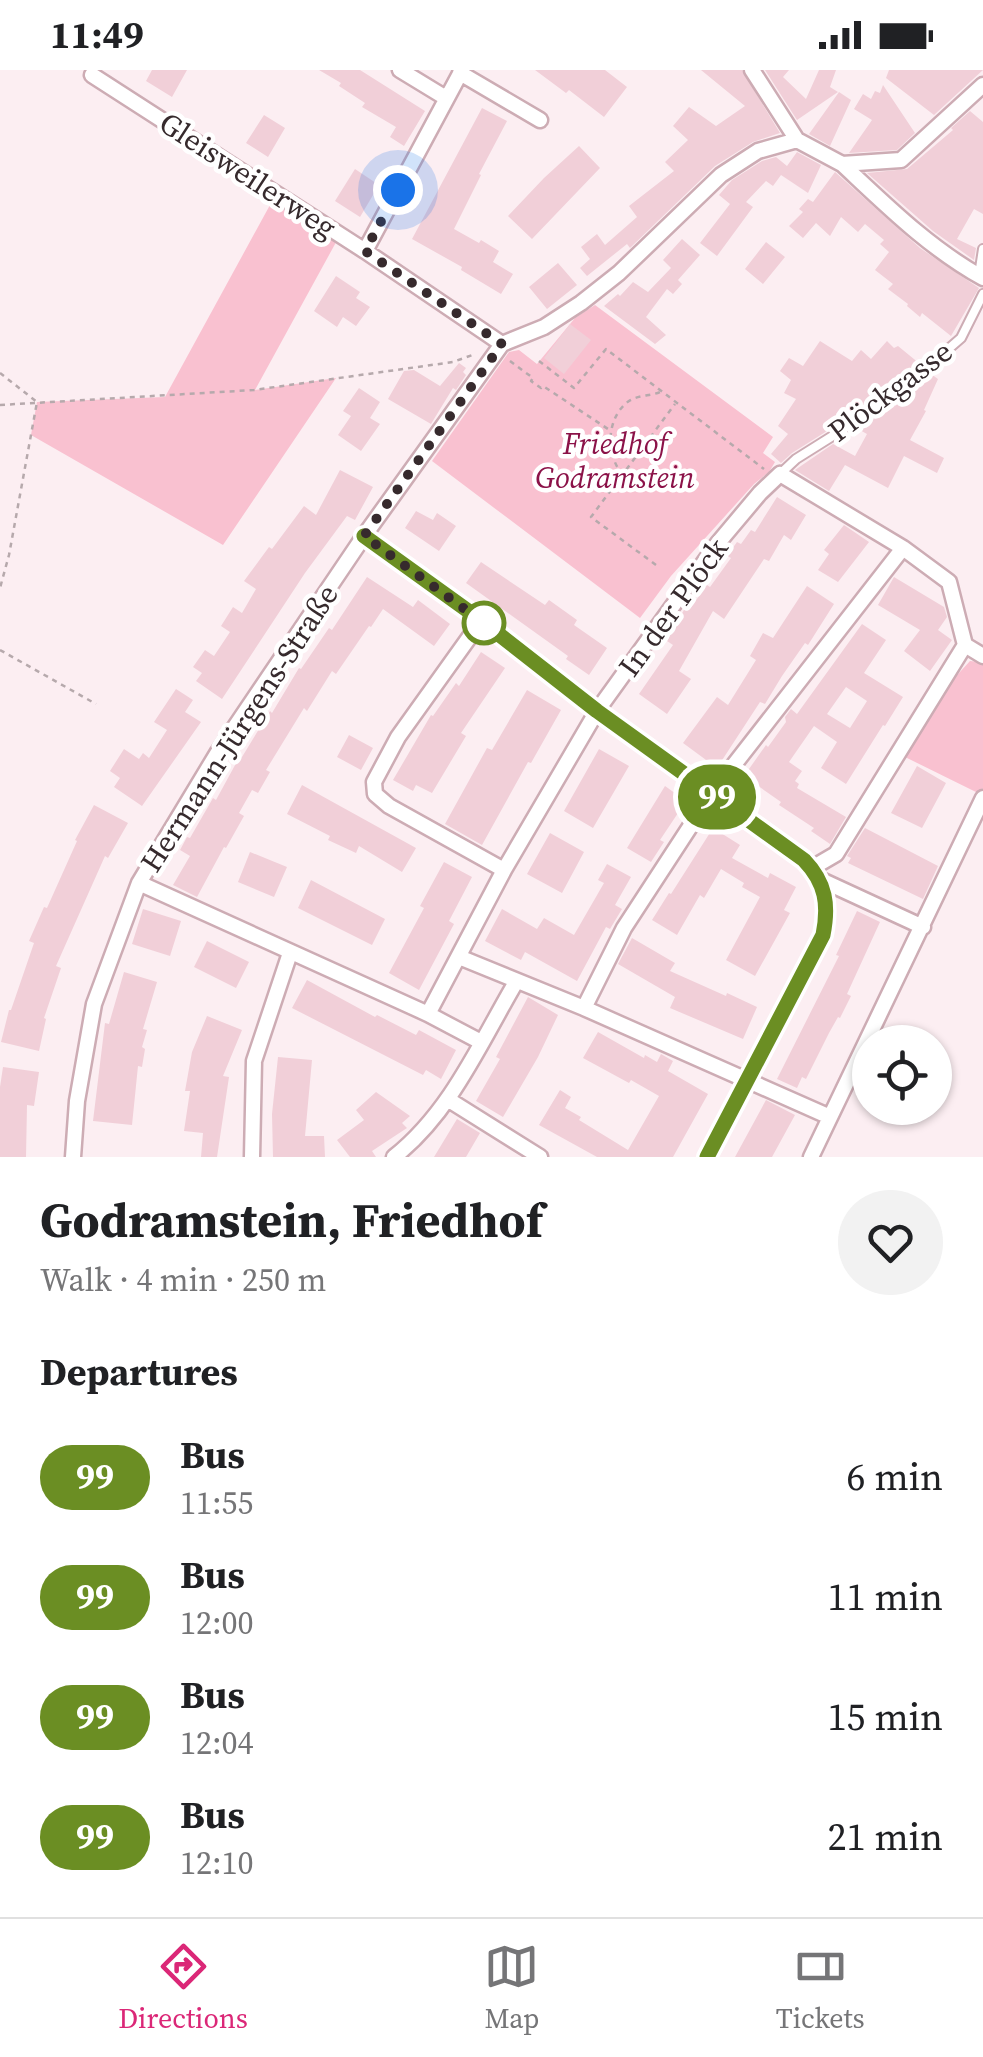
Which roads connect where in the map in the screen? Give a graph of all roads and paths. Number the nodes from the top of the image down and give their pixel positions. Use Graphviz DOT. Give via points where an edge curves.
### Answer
graph roads {
  1 [pos="400,70"];
  2 [pos="752,70"];
  3 [pos="461,72"];
  4 [pos="92,75"];
  5 [pos="983,85"];
  6 [pos="446,98"];
  7 [pos="540,120"];
  8 [pos="797,140"];
  9 [pos="842,164"];
  10 [pos="983,250"];
  11 [pos="365,251"];
  12 [pos="981,277"];
  13 [pos="983,294"];
  14 [pos="503,351"];
  15 [pos="539,360"];
  16 [pos="0,372"];
  17 [pos="660,392"];
  18 [pos="38,402"];
  19 [pos="676,403"];
  20 [pos="0,406"];
  21 [pos="611,431"];
  22 [pos="774,472"];
  23 [pos="624,476"];
  24 [pos="364,536"];
  25 [pos="902,548"];
  26 [pos="656,565"];
  27 [pos="0,588"];
  28 [pos="482,621"];
  29 [pos="965,645"];
  30 [pos="0,650"];
  31 [pos="983,656"];
  32 [pos="96,704"];
  33 [pos="597,711"];
  34 [pos="712,793"];
  35 [pos="983,798"];
  36 [pos="504,870"];
  37 [pos="816,873"];
  38 [pos="139,883"];
  39 [pos="923,927"];
  40 [pos="290,953"];
  41 [pos="459,957"];
  42 [pos="516,982"];
  43 [pos="584,1008"];
  44 [pos="428,1014"];
  45 [pos="481,1042"];
  46 [pos="748,1082"];
  47 [pos="448,1100"];
  48 [pos="830,1117"];
  49 [pos="73,1157"];
  50 [pos="252,1157"];
  51 [pos="394,1157"];
  52 [pos="540,1157"];
  53 [pos="707,1157"];
  54 [pos="811,1157"];
  1 -- 6 [label="street"];
  2 -- 8 [label="street"];
  3 -- 6 [label="street"];
  3 -- 7 [label="street"];
  4 -- 11 [label="street, Gleisweilerweg"];
  5 -- 9 [label="street" via="901,160"];
  6 -- 11 [label="street"];
  8 -- 9 [label="street"];
  8 -- 14 [label="street" via="758,151 721,175 619,273"];
  9 -- 12 [label="street" via="907,225"];
  10 -- 12 [label="lane"];
  11 -- 14 [label="street, Gleisweilerweg"];
  13 -- 22 [label="lane, Plöckgasse" via="961,338 936,360 866,415"];
  14 -- 18 [label="path" via="254,390"];
  14 -- 21 [label="path" via="531,381"];
  14 -- 24 [label="street, Hermann-Jürgens-Straße"];
  15 -- 17 [label="path" via="574,388 606,348"];
  16 -- 18 [label="path"];
  17 -- 19 [label="path"];
  17 -- 21 [label="path" via="629,402"];
  18 -- 20 [label="path"];
  18 -- 27 [label="path"];
  19 -- 22 [label="path"];
  19 -- 23 [label="path"];
  21 -- 23 [label="path" via="612,460"];
  22 -- 25 [label="street"];
  22 -- 33 [label="street, In der Plöck"];
  23 -- 26 [label="path" via="592,517"];
  24 -- 28 [label="street"];
  24 -- 38 [label="street, Hermann-Jürgens-Straße"];
  25 -- 29 [label="street" via="949,582"];
  25 -- 34 [label="street"];
  28 -- 33 [label="street"];
  28 -- 36 [label="street" via="398,737 374,782 375,794"];
  29 -- 31 [label="street"];
  29 -- 37 [label="street" via="836,854"];
  30 -- 32 [label="path"];
  33 -- 34 [label="street"];
  33 -- 36 [label="street, In der Plöck"];
  34 -- 37 [label="street"];
  34 -- 43 [label="street" via="624,928"];
  35 -- 39 [label="street"];
  36 -- 41 [label="street, In der Plöck"];
  37 -- 39 [label="street"];
  37 -- 46 [label="street" via="826,903 823,935"];
  38 -- 40 [label="street"];
  38 -- 49 [label="street, Hermann-Jürgens-Straße" via="94,1004"];
  39 -- 48 [label="street"];
  40 -- 44 [label="street"];
  40 -- 50 [label="street" via="254,1061"];
  41 -- 42 [label="street"];
  41 -- 44 [label="street, In der Plöck"];
  42 -- 43 [label="street"];
  42 -- 45 [label="street"];
  43 -- 46 [label="street"];
  44 -- 45 [label="street"];
  45 -- 47 [label="street"];
  46 -- 48 [label="street"];
  46 -- 53 [label="street"];
  47 -- 51 [label="street"];
  47 -- 52 [label="street"];
  48 -- 54 [label="street"];
}
